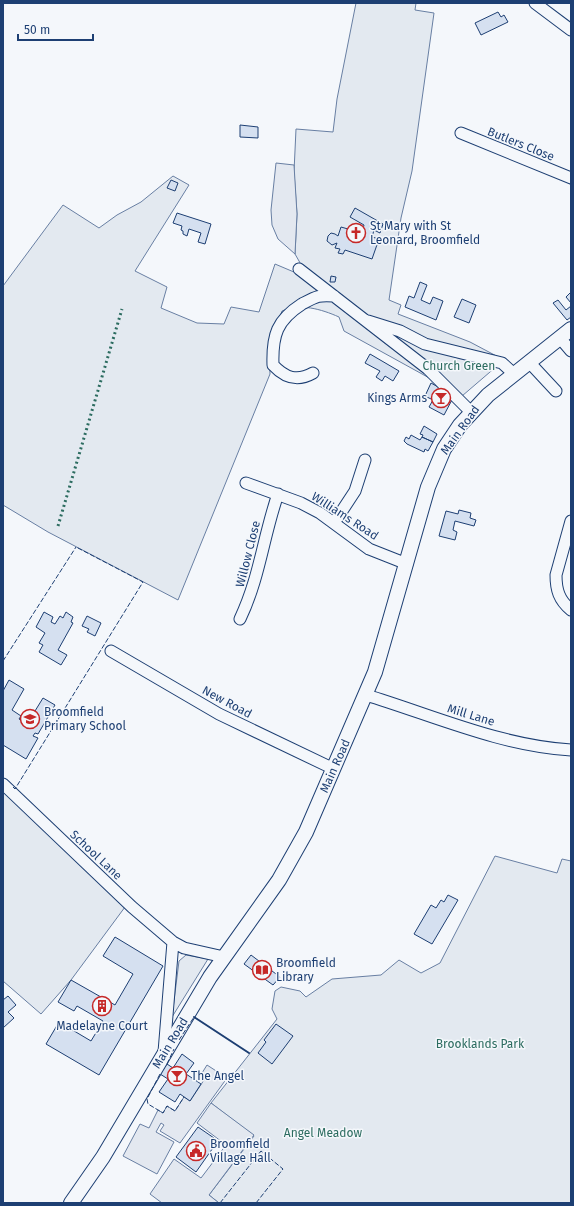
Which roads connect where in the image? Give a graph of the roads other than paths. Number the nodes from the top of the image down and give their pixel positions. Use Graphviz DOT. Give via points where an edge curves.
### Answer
graph roads {
  1 [pos="535,3"];
  2 [pos="571,30"];
  3 [pos="461,133"];
  4 [pos="571,178"];
  5 [pos="298,269"];
  6 [pos="335,296"];
  7 [pos="365,320"];
  8 [pos="571,329"];
  9 [pos="560,338"];
  10 [pos="425,344"];
  11 [pos="571,351"];
  12 [pos="529,362"];
  13 [pos="313,373"];
  14 [pos="514,374"];
  15 [pos="437,377"];
  16 [pos="556,391"];
  17 [pos="471,412"];
  18 [pos="365,460"];
  19 [pos="246,483"];
  20 [pos="278,494"];
  21 [pos="571,521"];
  22 [pos="334,523"];
  23 [pos="407,564"];
  24 [pos="571,610"];
  25 [pos="240,619"];
  26 [pos="111,651"];
  27 [pos="366,695"];
  28 [pos="571,750"];
  29 [pos="334,769"];
  30 [pos="3,784"];
  31 [pos="173,942"];
  32 [pos="224,957"];
  33 [pos="164,1052"];
  34 [pos="71,1203"];
  1 -- 2 [label="street"];
  3 -- 4 [label="street, Butlers Close"];
  5 -- 6 [label="street"];
  6 -- 7 [label="street"];
  6 -- 13 [label="street" via="318,295 289,312 280,324 273,344 273,365 280,372 292,378 305,377"];
  7 -- 10 [label="street" via="400,331"];
  7 -- 15 [label="street"];
  8 -- 9 [label="main road, Main Road"];
  9 -- 11 [label="street"];
  9 -- 12 [label="main road, Main Road"];
  10 -- 14 [label="street" via="502,363"];
  10 -- 15 [label="street" via="419,348 419,352"];
  12 -- 14 [label="main road, Main Road"];
  12 -- 16 [label="street"];
  14 -- 17 [label="main road, Main Road"];
  15 -- 17 [label="street"];
  17 -- 23 [label="main road, Main Road" via="450,439 438,461 428,487"];
  18 -- 22 [label="street" via="355,491"];
  19 -- 20 [label="street, Williams Road"];
  20 -- 22 [label="street, Williams Road" via="301,503"];
  20 -- 25 [label="street, Willow Close" via="258,574"];
  21 -- 24 [label="street" via="556,575 556,584 560,598"];
  22 -- 23 [label="street, Williams Road" via="369,549"];
  23 -- 27 [label="main road, Main Road"];
  26 -- 29 [label="street, New Road" via="220,714"];
  27 -- 28 [label="street, Mill Lane" via="496,736"];
  27 -- 29 [label="main road, Main Road"];
  29 -- 32 [label="main road, Main Road" via="288,865"];
  30 -- 31 [label="street, School Lane" via="132,907"];
  31 -- 32 [label="street, School Lane" via="184,948"];
  31 -- 33 [label="street"];
  32 -- 33 [label="main road, Main Road"];
  33 -- 34 [label="main road, Main Road" via="103,1157"];
}
